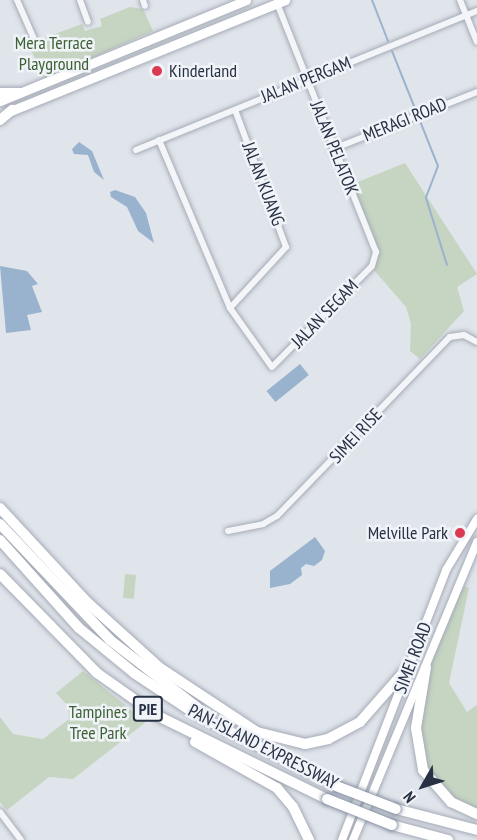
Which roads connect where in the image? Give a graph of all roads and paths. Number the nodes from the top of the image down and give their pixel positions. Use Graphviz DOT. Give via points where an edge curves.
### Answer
graph roads {
  1 [pos="17,0"];
  2 [pos="80,0"];
  3 [pos="246,0"];
  4 [pos="460,0"];
  5 [pos="281,2"];
  6 [pos="477,11"];
  7 [pos="467,15"];
  8 [pos="88,22"];
  9 [pos="34,39"];
  10 [pos="477,42"];
  11 [pos="307,80"];
  12 [pos="477,92"];
  13 [pos="0,93"];
  14 [pos="20,93"];
  15 [pos="0,101"];
  16 [pos="12,110"];
  17 [pos="235,110"];
  18 [pos="0,116"];
  19 [pos="0,120"];
  20 [pos="159,140"];
  21 [pos="333,149"];
  22 [pos="136,150"];
  23 [pos="376,259"];
  24 [pos="230,308"];
  25 [pos="477,342"];
  26 [pos="0,508"];
  27 [pos="477,519"];
  28 [pos="0,524"];
  29 [pos="228,531"];
  30 [pos="0,540"];
  31 [pos="477,542"];
  32 [pos="0,574"];
  33 [pos="117,627"];
  34 [pos="411,664"];
  35 [pos="426,667"];
  36 [pos="147,670"];
  37 [pos="158,717"];
  38 [pos="291,763"];
  39 [pos="0,812"];
  40 [pos="477,814"];
  41 [pos="477,830"];
  42 [pos="21,840"];
  43 [pos="309,840"];
  44 [pos="342,840"];
  45 [pos="353,840"];
  46 [pos="448,840"];
  1 -- 9 [label="street"];
  2 -- 8 [label="street"];
  3 -- 14 [label="main road"];
  4 -- 7 [label="street"];
  5 -- 11 [label="street, JALAN PELATOK"];
  5 -- 16 [label="main road"];
  6 -- 7 [label="street, JALAN PERGAM"];
  7 -- 10 [label="street"];
  7 -- 11 [label="street, JALAN PERGAM"];
  11 -- 17 [label="street, JALAN PERGAM"];
  11 -- 21 [label="street, JALAN PELATOK"];
  12 -- 21 [label="street, MERAGI ROAD"];
  13 -- 14 [label="highway"];
  14 -- 15 [label="main road"];
  16 -- 18 [label="main road"];
  16 -- 19 [label="highway"];
  17 -- 20 [label="street, JALAN PERGAM"];
  17 -- 24 [label="street, JALAN KUANG" via="286,247"];
  20 -- 22 [label="street, JALAN PERGAM"];
  20 -- 24 [label="street"];
  21 -- 23 [label="street, JALAN PELATOK"];
  23 -- 24 [label="street, JALAN SEGAM" via="272,367"];
  25 -- 29 [label="street, SIMEI RISE" via="464,335 450,338 277,516 263,524"];
  26 -- 33 [label="highway" via="88,603"];
  27 -- 34 [label="main road, SIMEI ROAD" via="451,559"];
  28 -- 36 [label="highway" via="110,640"];
  30 -- 38 [label="highway, PAN-ISLAND EXPRESSWAY / PIE" via="51,600 117,661 197,715"];
  31 -- 35 [label="main road, SIMEI ROAD"];
  32 -- 37 [label="highway, PAN-ISLAND EXPRESSWAY / PIE" via="97,673"];
  33 -- 34 [label="highway" via="188,690 256,732 284,742 305,744 348,730 378,706"];
  33 -- 36 [label="highway"];
  34 -- 44 [label="main road, SIMEI ROAD"];
  35 -- 40 [label="highway" via="416,728 423,770 451,802"];
  35 -- 45 [label="main road, SIMEI ROAD"];
  36 -- 38 [label="highway" via="200,709"];
  37 -- 43 [label="highway" via="277,788 293,807"];
  37 -- 46 [label="highway, PAN-ISLAND EXPRESSWAY / PIE, bridge" via="327,799 392,825"];
  38 -- 41 [label="highway, PAN-ISLAND EXPRESSWAY / PIE, bridge" via="336,786 396,808"];
  39 -- 42 [label="street"];
}
